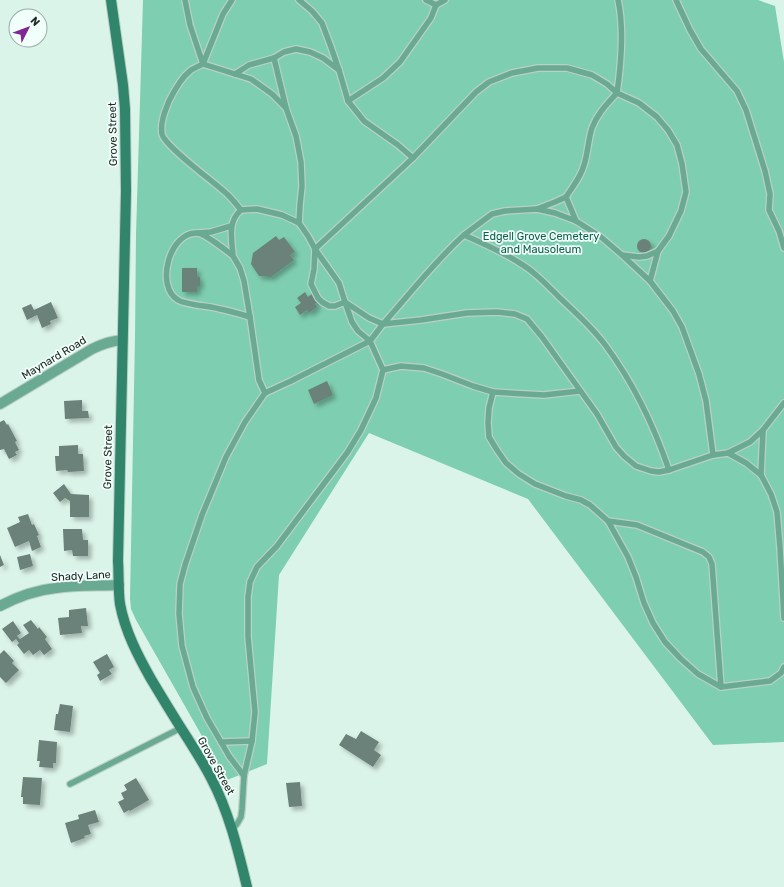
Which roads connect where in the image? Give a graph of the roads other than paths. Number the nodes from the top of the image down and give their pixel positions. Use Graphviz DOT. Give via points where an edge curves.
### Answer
graph roads {
  1 [pos="111,0"];
  2 [pos="185,0"];
  3 [pos="232,0"];
  4 [pos="299,0"];
  5 [pos="426,0"];
  6 [pos="445,0"];
  7 [pos="618,0"];
  8 [pos="676,0"];
  9 [pos="436,5"];
  10 [pos="274,58"];
  11 [pos="203,64"];
  12 [pos="339,70"];
  13 [pos="235,74"];
  14 [pos="617,93"];
  15 [pos="348,101"];
  16 [pos="286,108"];
  17 [pos="414,158"];
  18 [pos="566,196"];
  19 [pos="537,209"];
  20 [pos="241,210"];
  21 [pos="576,221"];
  22 [pos="299,223"];
  23 [pos="231,226"];
  24 [pos="198,233"];
  25 [pos="464,235"];
  26 [pos="784,248"];
  27 [pos="315,249"];
  28 [pos="658,251"];
  29 [pos="622,255"];
  30 [pos="233,256"];
  31 [pos="650,281"];
  32 [pos="345,302"];
  33 [pos="250,317"];
  34 [pos="383,324"];
  35 [pos="122,340"];
  36 [pos="370,341"];
  37 [pos="383,370"];
  38 [pos="580,391"];
  39 [pos="493,392"];
  40 [pos="265,393"];
  41 [pos="784,403"];
  42 [pos="0,404"];
  43 [pos="763,430"];
  44 [pos="728,453"];
  45 [pos="713,455"];
  46 [pos="669,470"];
  47 [pos="761,475"];
  48 [pos="608,521"];
  49 [pos="119,585"];
  50 [pos="0,606"];
  51 [pos="784,618"];
  52 [pos="784,667"];
  53 [pos="721,687"];
  54 [pos="181,728"];
  55 [pos="252,741"];
  56 [pos="221,742"];
  57 [pos="244,776"];
  58 [pos="70,784"];
  59 [pos="232,829"];
  60 [pos="247,887"];
  1 -- 35 [label="street, Grove Street" via="125,109"];
  2 -- 11 [label="lane" via="190,26"];
  3 -- 11 [label="lane" via="223,14"];
  4 -- 12 [label="lane" via="322,23"];
  5 -- 9 [label="lane"];
  6 -- 9 [label="lane"];
  7 -- 14 [label="lane" via="621,37"];
  8 -- 26 [label="lane" via="701,49 737,91 746,110 765,171 770,194 769,210"];
  9 -- 15 [label="lane" via="432,18 400,62 383,78"];
  10 -- 12 [label="lane" via="296,49 323,58"];
  10 -- 13 [label="lane" via="249,66"];
  10 -- 16 [label="lane"];
  11 -- 13 [label="lane"];
  11 -- 20 [label="lane" via="190,70 180,81 165,111 162,135 180,155 230,197"];
  12 -- 15 [label="lane"];
  13 -- 16 [label="lane" via="251,79"];
  14 -- 17 [label="lane" via="592,75 567,68 538,68 512,73 489,82 476,92"];
  14 -- 18 [label="lane" via="597,117 579,178"];
  14 -- 28 [label="lane" via="639,103 657,117 677,145 682,164 686,192 681,211 669,236"];
  15 -- 17 [label="lane" via="364,121"];
  16 -- 22 [label="lane" via="296,136 301,162"];
  17 -- 27 [label="lane"];
  18 -- 19 [label="lane"];
  18 -- 21 [label="lane"];
  19 -- 21 [label="lane"];
  19 -- 25 [label="lane" via="492,214"];
  20 -- 22 [label="lane" via="257,208"];
  20 -- 23 [label="lane" via="236,214"];
  21 -- 29 [label="lane"];
  22 -- 27 [label="lane"];
  23 -- 24 [label="lane"];
  23 -- 30 [label="lane"];
  24 -- 30 [label="lane"];
  24 -- 33 [label="lane" via="186,235 177,243 170,255 166,274 168,289 179,301"];
  25 -- 34 [label="lane"];
  25 -- 46 [label="lane" via="520,262 587,324 628,379 645,410"];
  27 -- 32 [label="lane" via="339,283"];
  27 -- 32 [label="lane" via="311,284 318,298 328,306"];
  28 -- 29 [label="lane" via="639,257"];
  28 -- 31 [label="lane"];
  29 -- 31 [label="lane"];
  30 -- 33 [label="lane" via="244,281"];
  31 -- 45 [label="lane" via="682,327 706,401"];
  32 -- 34 [label="lane"];
  32 -- 36 [label="lane" via="352,322"];
  33 -- 40 [label="lane" via="259,380"];
  34 -- 36 [label="lane"];
  34 -- 38 [label="lane" via="467,313 515,314 527,319"];
  35 -- 42 [label="street, Maynard Road" via="92,349"];
  35 -- 49 [label="street, Grove Street"];
  36 -- 37 [label="lane"];
  36 -- 40 [label="lane"];
  37 -- 39 [label="lane" via="400,366 424,368"];
  37 -- 55 [label="lane" via="376,398 347,453 277,546 257,567 250,582 248,637 255,712"];
  38 -- 39 [label="lane" via="544,395"];
  38 -- 46 [label="lane" via="624,456 636,466 651,471"];
  39 -- 48 [label="lane" via="489,408 489,437 506,463 535,484 590,505"];
  40 -- 56 [label="lane" via="226,457 202,515 180,584 182,646 193,687"];
  41 -- 43 [label="lane"];
  43 -- 44 [label="lane" via="750,442"];
  43 -- 47 [label="lane"];
  44 -- 45 [label="lane"];
  44 -- 47 [label="lane"];
  45 -- 46 [label="lane"];
  47 -- 51 [label="lane" via="771,494 776,512"];
  48 -- 53 [label="lane" via="628,557 653,623 665,642 698,674"];
  48 -- 53 [label="lane" via="637,525 703,552 709,557 712,564"];
  49 -- 50 [label="street, Shady Lane" via="54,588 23,596"];
  49 -- 54 [label="street, Grove Street" via="120,604 135,649"];
  52 -- 53 [label="lane" via="770,681"];
  54 -- 58 [label="lane"];
  54 -- 59 [label="street, Grove Street" via="216,787"];
  55 -- 56 [label="lane"];
  55 -- 57 [label="lane"];
  56 -- 57 [label="lane"];
  57 -- 59 [label="lane" via="241,817"];
  59 -- 60 [label="street, Grove Street"];
}
